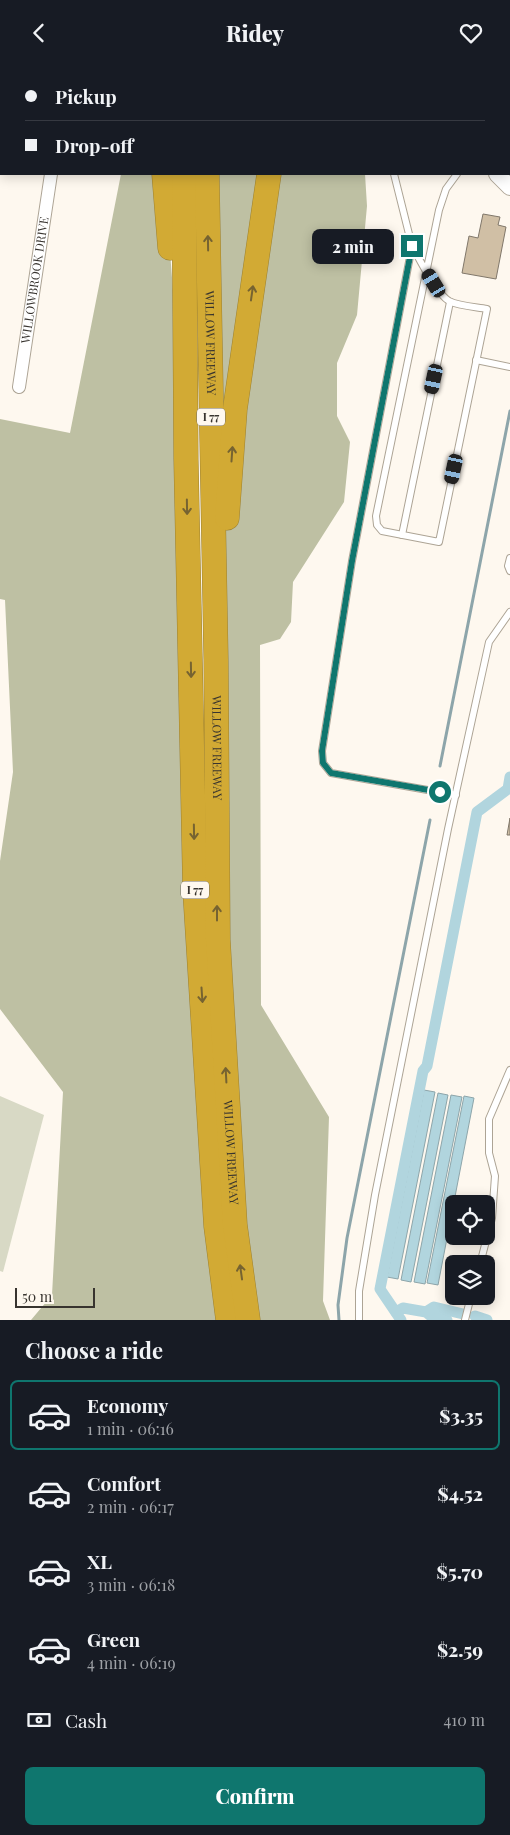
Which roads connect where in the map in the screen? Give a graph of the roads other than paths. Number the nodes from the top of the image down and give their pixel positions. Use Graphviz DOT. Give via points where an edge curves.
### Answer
graph roads {
  1 [pos="51,175"];
  2 [pos="164,175"];
  3 [pos="184,175"];
  4 [pos="206,175"];
  5 [pos="269,175"];
  6 [pos="394,175"];
  7 [pos="456,175"];
  8 [pos="498,175"];
  9 [pos="510,187"];
  10 [pos="412,246"];
  11 [pos="427,271"];
  12 [pos="450,302"];
  13 [pos="476,360"];
  14 [pos="510,367"];
  15 [pos="19,387"];
  16 [pos="186,459"];
  17 [pos="402,535"];
  18 [pos="510,558"];
  19 [pos="510,571"];
  20 [pos="510,612"];
  21 [pos="216,659"];
  22 [pos="456,795"];
  23 [pos="510,1070"];
  24 [pos="482,1255"];
  25 [pos="469,1305"];
  26 [pos="228,1320"];
  27 [pos="248,1320"];
  28 [pos="359,1320"];
  29 [pos="465,1320"];
  1 -- 15 [label="street, WILLOWBROOK DRIVE"];
  2 -- 16 [label="highway"];
  3 -- 16 [label="highway, WILLOW FREEWAY / I 77"];
  21 -- 4 [label="highway, WILLOW FREEWAY / I 77, one-way"];
  21 -- 5 [label="highway, one-way" via="235,409"];
  6 -- 10 [label="lane"];
  7 -- 11 [label="lane" via="446,189 439,210"];
  8 -- 9 [label="street"];
  10 -- 11 [label="lane"];
  10 -- 22 [label="lane" via="352,561 322,751 323,763 331,773"];
  11 -- 12 [label="lane"];
  11 -- 17 [label="lane" via="376,516 376,525 382,531"];
  12 -- 13 [label="lane" via="487,309"];
  12 -- 17 [label="lane"];
  13 -- 14 [label="lane"];
  13 -- 17 [label="lane" via="439,542"];
  16 -- 26 [label="highway, WILLOW FREEWAY / I 77, one-way" via="195,891 216,1226"];
  18 -- 19 [label="lane"];
  20 -- 22 [label="lane" via="489,642"];
  27 -- 21 [label="highway, WILLOW FREEWAY / I 77, one-way" via="235,1225 218,940"];
  22 -- 28 [label="lane" via="375,1195 359,1291"];
  23 -- 24 [label="lane" via="489,1119 489,1153 495,1176 492,1218"];
  25 -- 29 [label="lane"];
}
